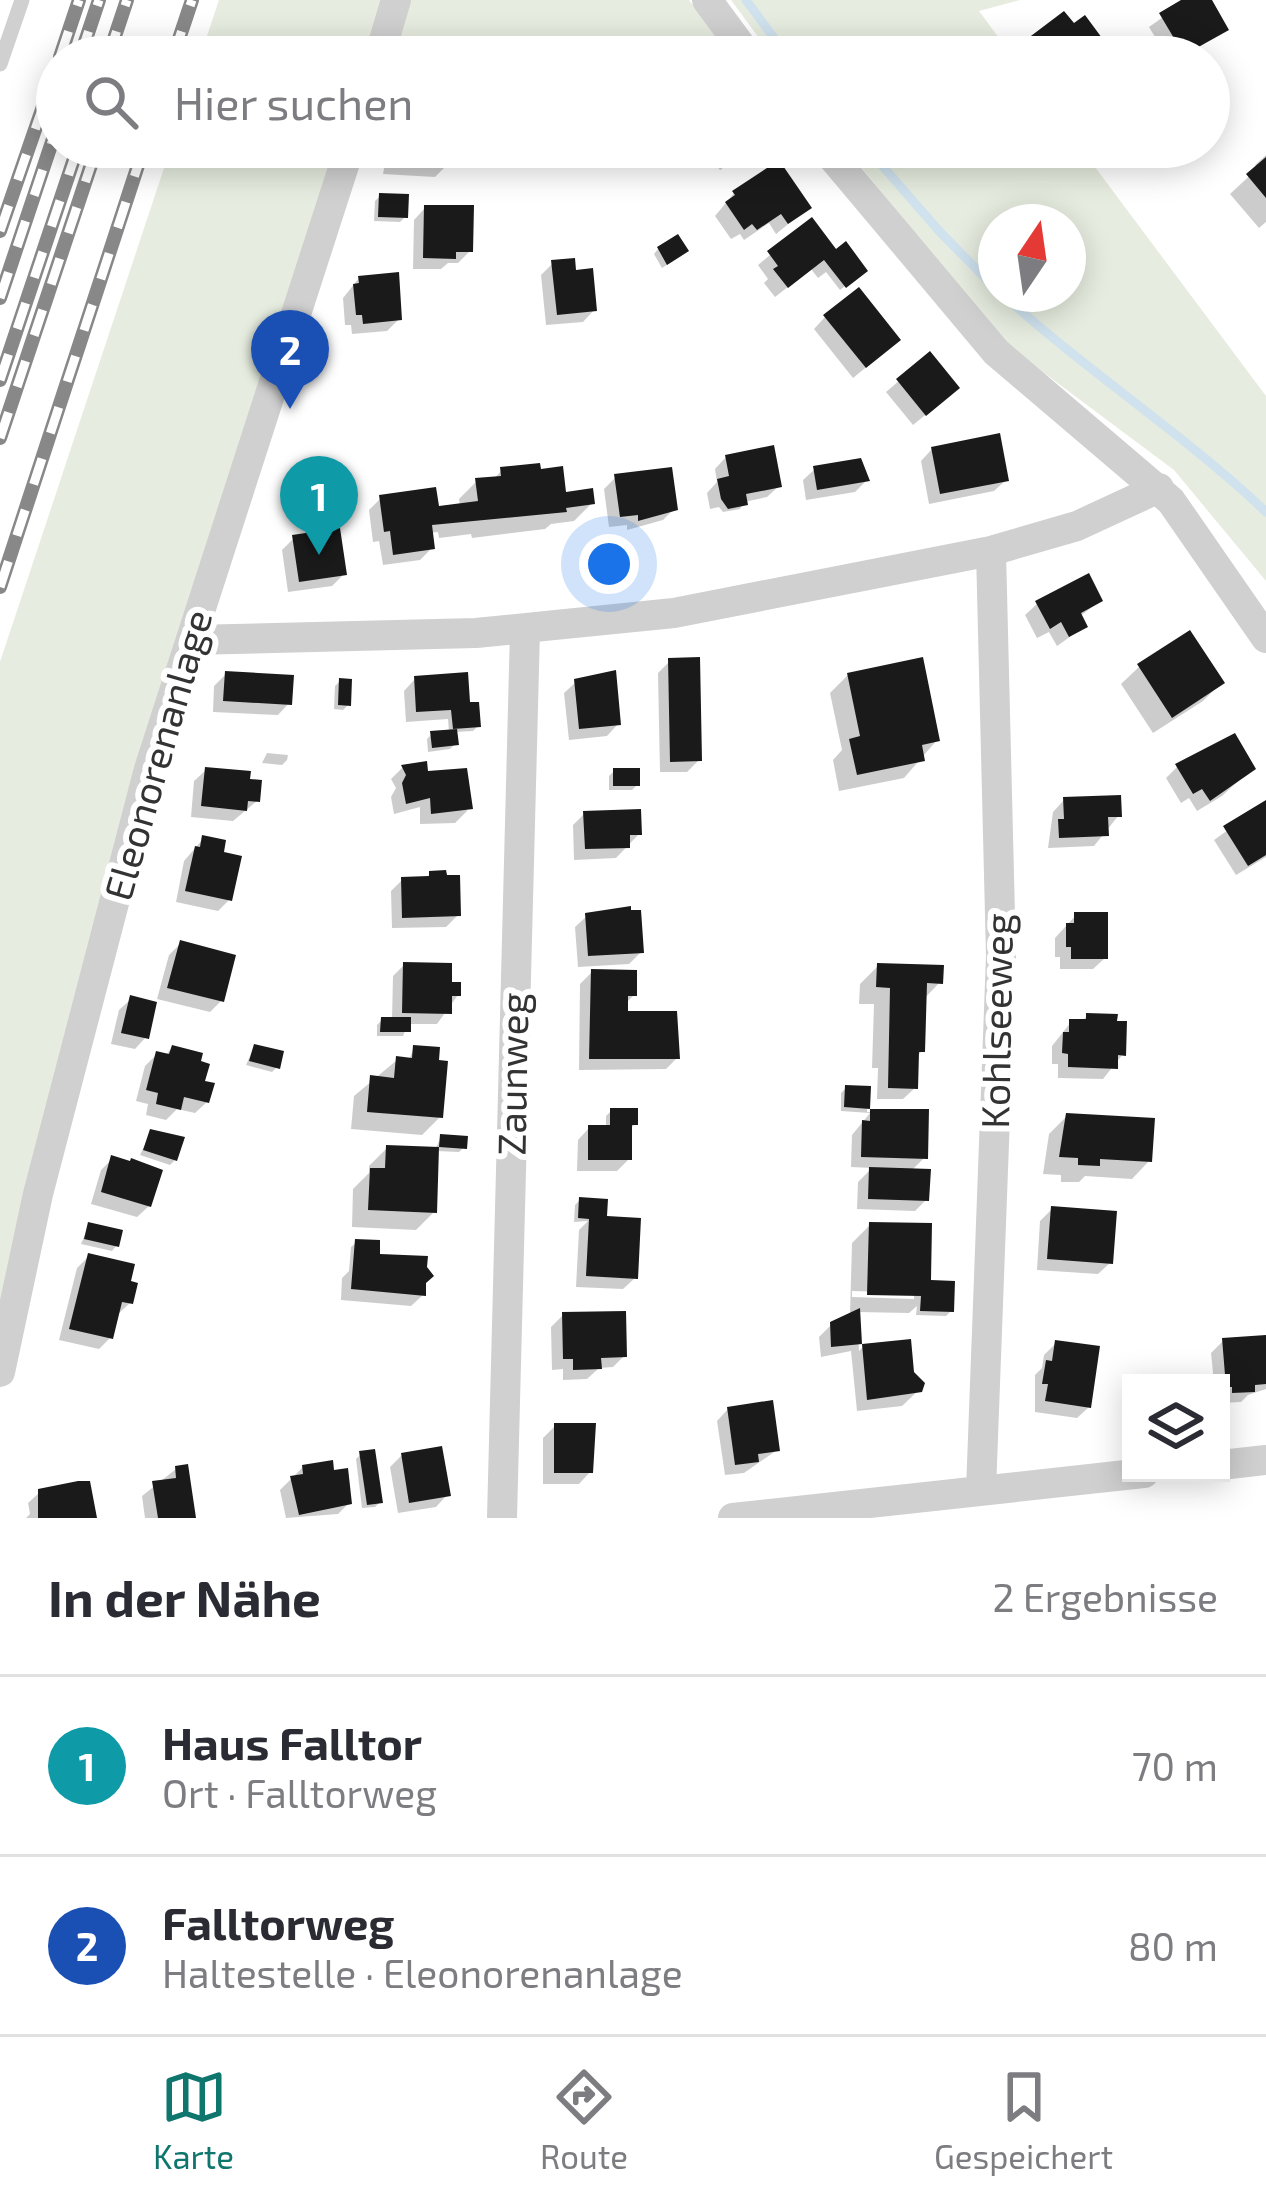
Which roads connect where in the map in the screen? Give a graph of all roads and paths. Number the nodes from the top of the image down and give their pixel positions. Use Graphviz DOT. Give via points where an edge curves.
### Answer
graph roads {
  1 [pos="22,0"];
  2 [pos="396,0"];
  3 [pos="707,0"];
  4 [pos="385,36"];
  5 [pos="733,36"];
  6 [pos="0,64"];
  7 [pos="343,168"];
  8 [pos="842,168"];
  9 [pos="1160,488"];
  10 [pos="991,551"];
  11 [pos="525,630"];
  12 [pos="1266,638"];
  13 [pos="191,640"];
  14 [pos="0,1372"];
  15 [pos="1266,1460"];
  16 [pos="1230,1464"];
  17 [pos="1122,1475"];
  18 [pos="981,1491"];
  19 [pos="502,1518"];
  20 [pos="733,1518"];
  1 -- 6 [label="lane"];
  2 -- 4 [label="street"];
  3 -- 5 [label="street"];
  7 -- 13 [label="street, Eleonorenanlage"];
  8 -- 9 [label="street" via="995,352"];
  9 -- 10 [label="street" via="1077,526"];
  9 -- 12 [label="street"];
  10 -- 11 [label="street" via="674,613"];
  10 -- 18 [label="street, Kohlseeweg" via="1001,956"];
  11 -- 13 [label="street"];
  11 -- 19 [label="street, Zaunweg"];
  13 -- 14 [label="street, Eleonorenanlage" via="137,814"];
  15 -- 16 [label="street"];
  17 -- 18 [label="street"];
  18 -- 20 [label="street"];
}
